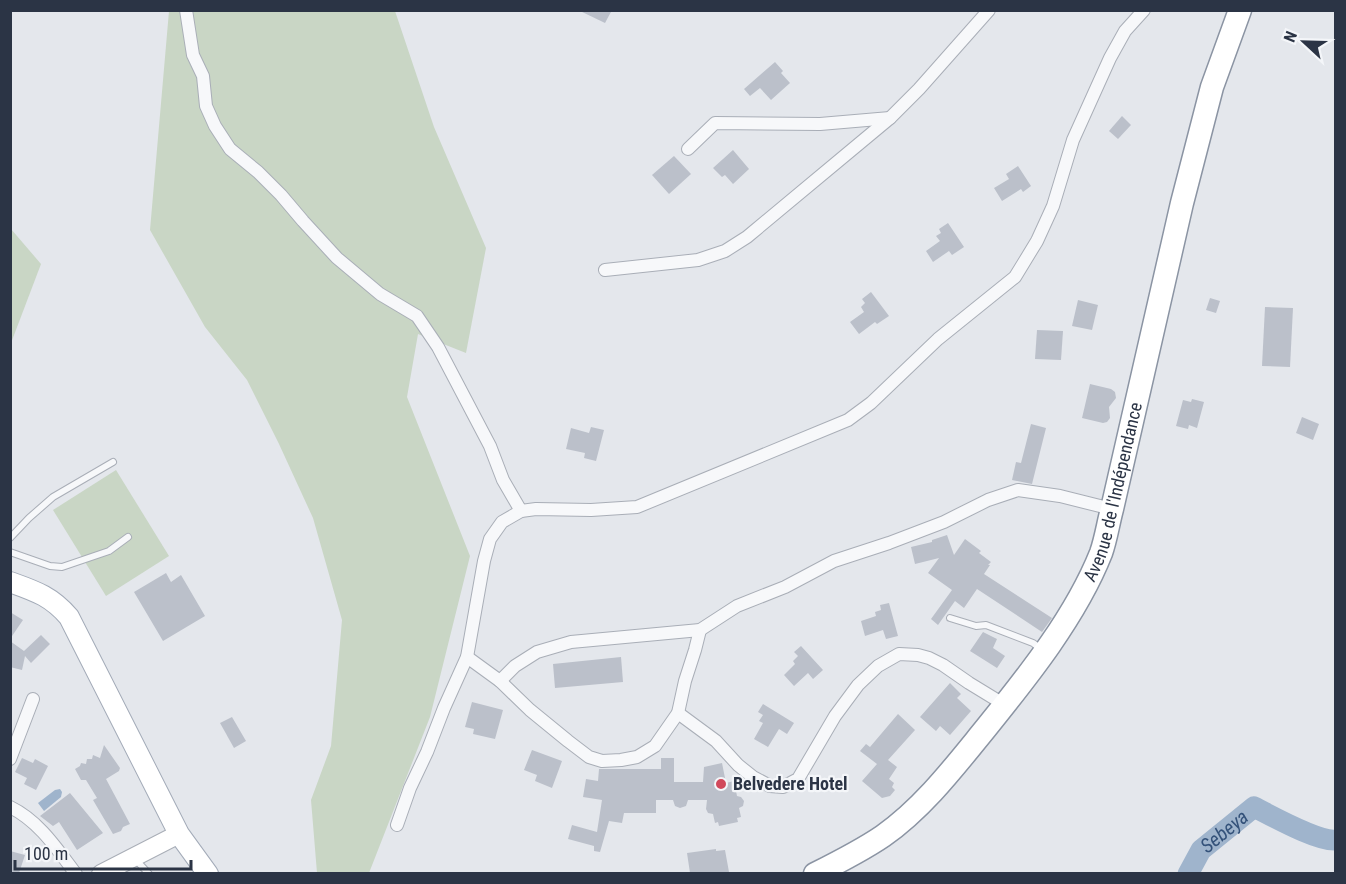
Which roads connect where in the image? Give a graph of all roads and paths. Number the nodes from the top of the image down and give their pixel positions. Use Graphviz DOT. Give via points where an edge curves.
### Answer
graph roads {
  1 [pos="186,10"];
  2 [pos="989,10"];
  3 [pos="1144,10"];
  4 [pos="1240,10"];
  5 [pos="891,118"];
  6 [pos="688,149"];
  7 [pos="605,270"];
  8 [pos="113,462"];
  9 [pos="1112,509"];
  10 [pos="521,512"];
  11 [pos="128,537"];
  12 [pos="10,538"];
  13 [pos="10,552"];
  14 [pos="10,582"];
  15 [pos="950,618"];
  16 [pos="700,630"];
  17 [pos="1044,651"];
  18 [pos="467,657"];
  19 [pos="500,681"];
  20 [pos="33,699"];
  21 [pos="1005,705"];
  22 [pos="678,713"];
  23 [pos="10,759"];
  24 [pos="10,807"];
  25 [pos="397,825"];
  26 [pos="179,834"];
  27 [pos="134,857"];
  28 [pos="75,873"];
  29 [pos="101,873"];
  30 [pos="149,873"];
  31 [pos="208,873"];
  32 [pos="815,873"];
  1 -- 10 [label="street" via="193,55 203,75 206,106 230,149 281,195 337,258 380,294 417,316 438,347"];
  2 -- 5 [label="street"];
  3 -- 10 [label="street" via="1125,31 1110,58 1073,140 1053,206 1015,277 938,339 871,404 848,420 637,507"];
  4 -- 9 [label="highway, Avenue de l'Indépendance" via="1212,87 1182,203"];
  5 -- 6 [label="street" via="820,124 715,123"];
  5 -- 7 [label="street" via="725,251 698,260"];
  8 -- 12 [label="lane" via="53,497"];
  9 -- 16 [label="street" via="1018,490 944,522 834,561 737,606"];
  9 -- 17 [label="highway, Avenue de l'Indépendance" via="1101,553 1065,622"];
  10 -- 18 [label="street" via="502,522 490,538"];
  11 -- 13 [label="lane" via="109,550 62,567"];
  14 -- 26 [label="main road" via="46,596 69,617"];
  15 -- 17 [label="lane" via="986,625"];
  16 -- 19 [label="street" via="571,642 537,652"];
  16 -- 22 [label="street"];
  17 -- 21 [label="highway, Avenue de l'Indépendance"];
  18 -- 19 [label="street"];
  18 -- 25 [label="street"];
  19 -- 22 [label="street" via="568,741 589,757 602,761 637,757 654,746"];
  20 -- 23 [label="street"];
  21 -- 22 [label="street" via="929,658 899,654 878,666 858,685 798,779 783,787 770,786 753,777 716,741"];
  21 -- 32 [label="highway, Avenue de l'Indépendance" via="920,805 846,859"];
  24 -- 28 [label="street" via="48,836"];
  26 -- 27 [label="street"];
  26 -- 31 [label="main road"];
  27 -- 29 [label="street"];
  27 -- 30 [label="lane"];
}
